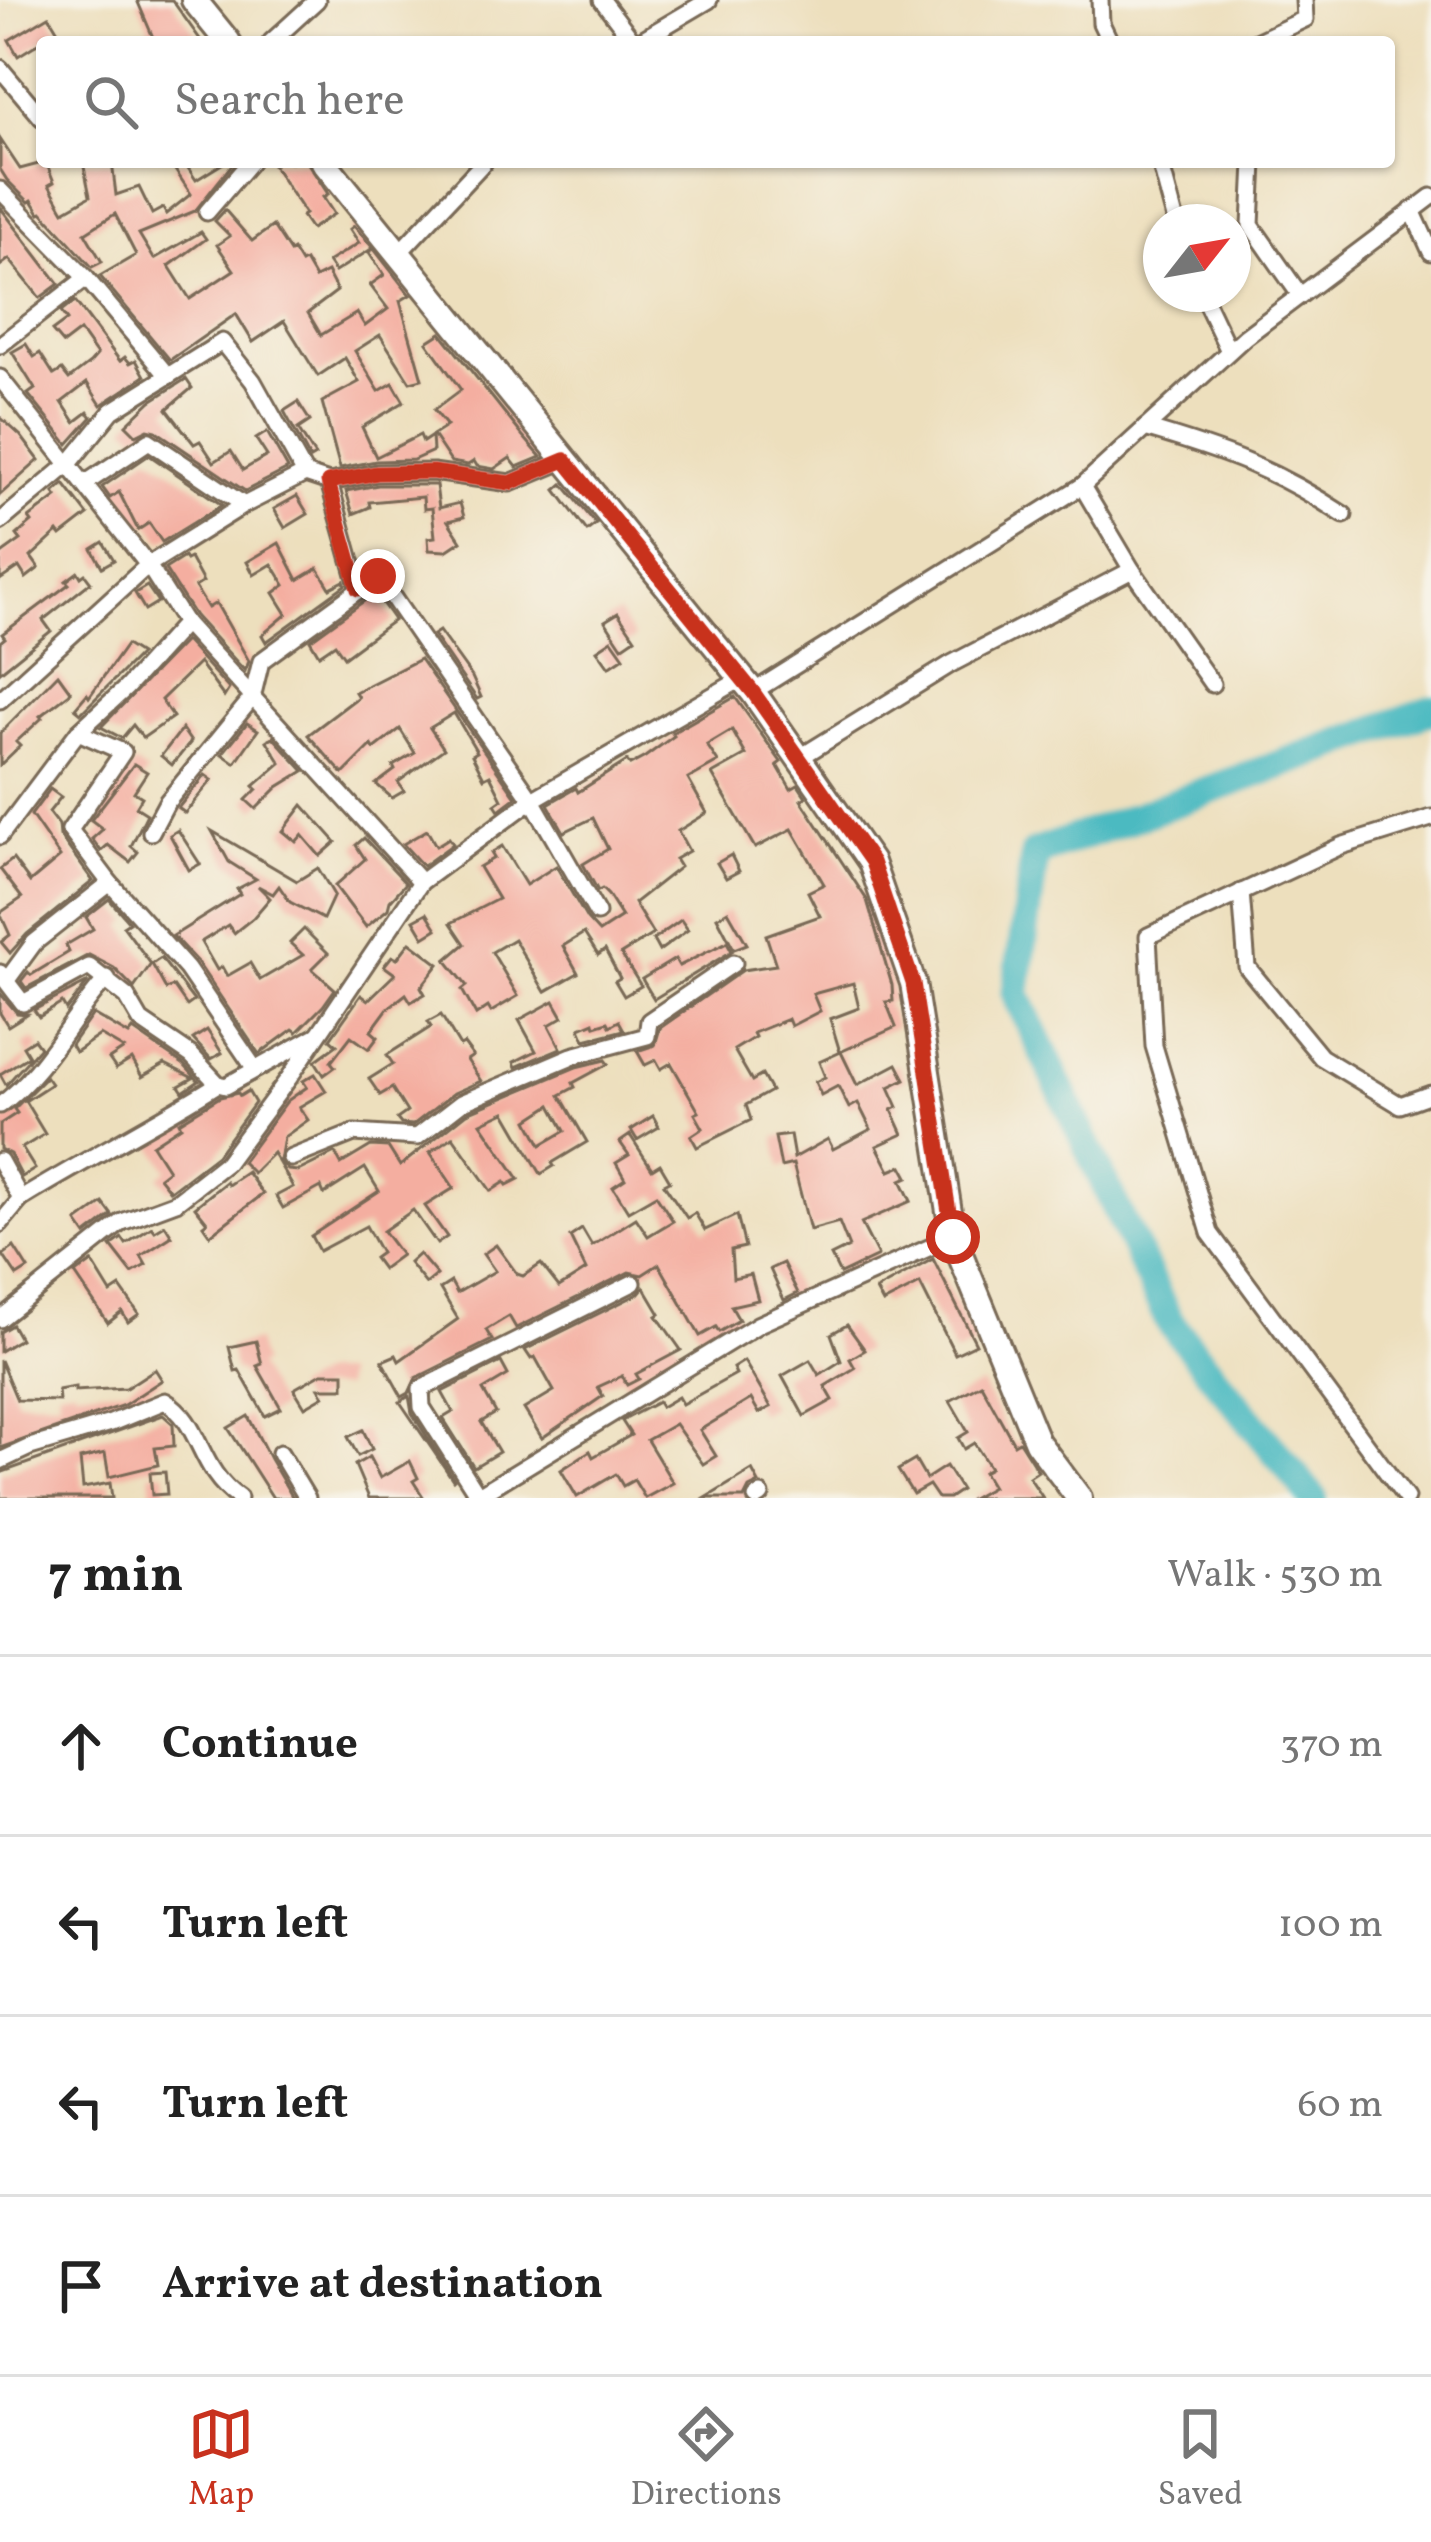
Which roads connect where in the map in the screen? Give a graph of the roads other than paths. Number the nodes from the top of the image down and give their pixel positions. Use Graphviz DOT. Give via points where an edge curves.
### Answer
graph roads {
  1 [pos="194,0"];
  2 [pos="317,0"];
  3 [pos="602,0"];
  4 [pos="709,0"];
  5 [pos="1100,0"];
  6 [pos="1304,0"];
  7 [pos="223,36"];
  8 [pos="278,36"];
  9 [pos="631,36"];
  10 [pos="646,36"];
  11 [pos="1107,36"];
  12 [pos="1269,36"];
  13 [pos="0,68"];
  14 [pos="36,111"];
  15 [pos="245,168"];
  16 [pos="329,168"];
  17 [pos="478,168"];
  18 [pos="1162,168"];
  19 [pos="1254,168"];
  20 [pos="0,190"];
  21 [pos="1431,197"];
  22 [pos="1171,204"];
  23 [pos="1412,210"];
  24 [pos="207,212"];
  25 [pos="1431,252"];
  26 [pos="398,254"];
  27 [pos="86,278"];
  28 [pos="1300,295"];
  29 [pos="1211,312"];
  30 [pos="0,345"];
  31 [pos="1229,351"];
  32 [pos="168,376"];
  33 [pos="0,378"];
  34 [pos="1145,428"];
  35 [pos="565,460"];
  36 [pos="69,464"];
  37 [pos="305,474"];
  38 [pos="328,482"];
  39 [pos="86,483"];
  40 [pos="1082,486"];
  41 [pos="244,505"];
  42 [pos="1344,515"];
  43 [pos="0,523"];
  44 [pos="148,565"];
  45 [pos="1132,570"];
  46 [pos="358,589"];
  47 [pos="184,623"];
  48 [pos="1212,684"];
  49 [pos="748,685"];
  50 [pos="252,698"];
  51 [pos="0,700"];
  52 [pos="78,731"];
  53 [pos="799,758"];
  54 [pos="532,800"];
  55 [pos="1431,818"];
  56 [pos="151,832"];
  57 [pos="0,836"];
  58 [pos="422,882"];
  59 [pos="110,883"];
  60 [pos="1241,892"];
  61 [pos="597,913"];
  62 [pos="734,963"];
  63 [pos="3,976"];
  64 [pos="107,978"];
  65 [pos="319,1035"];
  66 [pos="255,1069"];
  67 [pos="218,1084"];
  68 [pos="1431,1094"];
  69 [pos="0,1105"];
  70 [pos="291,1158"];
  71 [pos="0,1161"];
  72 [pos="20,1199"];
  73 [pos="0,1224"];
  74 [pos="953,1237"];
  75 [pos="633,1283"];
  76 [pos="0,1319"];
  77 [pos="280,1453"];
  78 [pos="0,1461"];
  79 [pos="476,1496"];
  80 [pos="239,1498"];
  81 [pos="308,1498"];
  82 [pos="1078,1498"];
  83 [pos="1406,1498"];
  1 -- 7 [label="main road"];
  2 -- 8 [label="street"];
  3 -- 9 [label="street"];
  4 -- 10 [label="street"];
  5 -- 11 [label="street"];
  6 -- 12 [label="street" via="1305,19"];
  13 -- 14 [label="street"];
  15 -- 24 [label="street"];
  16 -- 26 [label="main road"];
  17 -- 26 [label="street"];
  18 -- 22 [label="street"];
  19 -- 28 [label="street" via="1251,226"];
  20 -- 27 [label="street"];
  21 -- 23 [label="street"];
  23 -- 25 [label="street"];
  23 -- 28 [label="street"];
  26 -- 35 [label="main road"];
  27 -- 30 [label="street"];
  27 -- 32 [label="street"];
  28 -- 31 [label="street"];
  29 -- 31 [label="street"];
  31 -- 34 [label="street"];
  32 -- 36 [label="street" via="112,411"];
  32 -- 37 [label="street" via="222,341"];
  33 -- 36 [label="street"];
  34 -- 40 [label="street"];
  34 -- 42 [label="street" via="1290,479"];
  35 -- 38 [label="street" via="510,483 433,472"];
  35 -- 49 [label="main road"];
  36 -- 39 [label="street"];
  36 -- 43 [label="street"];
  37 -- 38 [label="street"];
  37 -- 41 [label="street"];
  38 -- 46 [label="street"];
  39 -- 41 [label="street" via="149,441"];
  39 -- 44 [label="street"];
  40 -- 45 [label="street"];
  40 -- 49 [label="street"];
  41 -- 44 [label="street"];
  44 -- 47 [label="street"];
  44 -- 51 [label="street"];
  45 -- 48 [label="street"];
  45 -- 53 [label="street" via="951,664"];
  46 -- 50 [label="street" via="261,661"];
  46 -- 54 [label="street" via="378,576"];
  47 -- 50 [label="street"];
  47 -- 52 [label="street"];
  49 -- 53 [label="main road"];
  49 -- 54 [label="street"];
  50 -- 56 [label="street"];
  50 -- 58 [label="street"];
  52 -- 57 [label="street"];
  52 -- 59 [label="street" via="123,752 70,830"];
  53 -- 74 [label="main road" via="872,862 913,983"];
  54 -- 58 [label="street"];
  54 -- 61 [label="street"];
  55 -- 60 [label="street" via="1341,846"];
  58 -- 65 [label="street"];
  59 -- 63 [label="street"];
  59 -- 66 [label="street" via="187,969"];
  60 -- 68 [label="street" via="1246,967 1321,1058 1400,1105"];
  60 -- 83 [label="street" via="1148,936 1154,1046 1210,1233"];
  62 -- 70 [label="street" via="649,1021 647,1036 572,1056 461,1103 417,1137 354,1133"];
  63 -- 64 [label="street" via="23,1003 89,967"];
  64 -- 67 [label="street" via="141,1021"];
  64 -- 69 [label="street"];
  65 -- 66 [label="street"];
  65 -- 76 [label="street" via="226,1163 176,1202 122,1222"];
  66 -- 67 [label="street"];
  67 -- 72 [label="street"];
  71 -- 72 [label="street"];
  72 -- 73 [label="street"];
  74 -- 79 [label="street" via="760,1324"];
  74 -- 82 [label="main road" via="1037,1442"];
  75 -- 79 [label="street" via="422,1389 422,1407"];
  77 -- 81 [label="street"];
  78 -- 80 [label="street" via="165,1401 181,1410 217,1483"];
}
